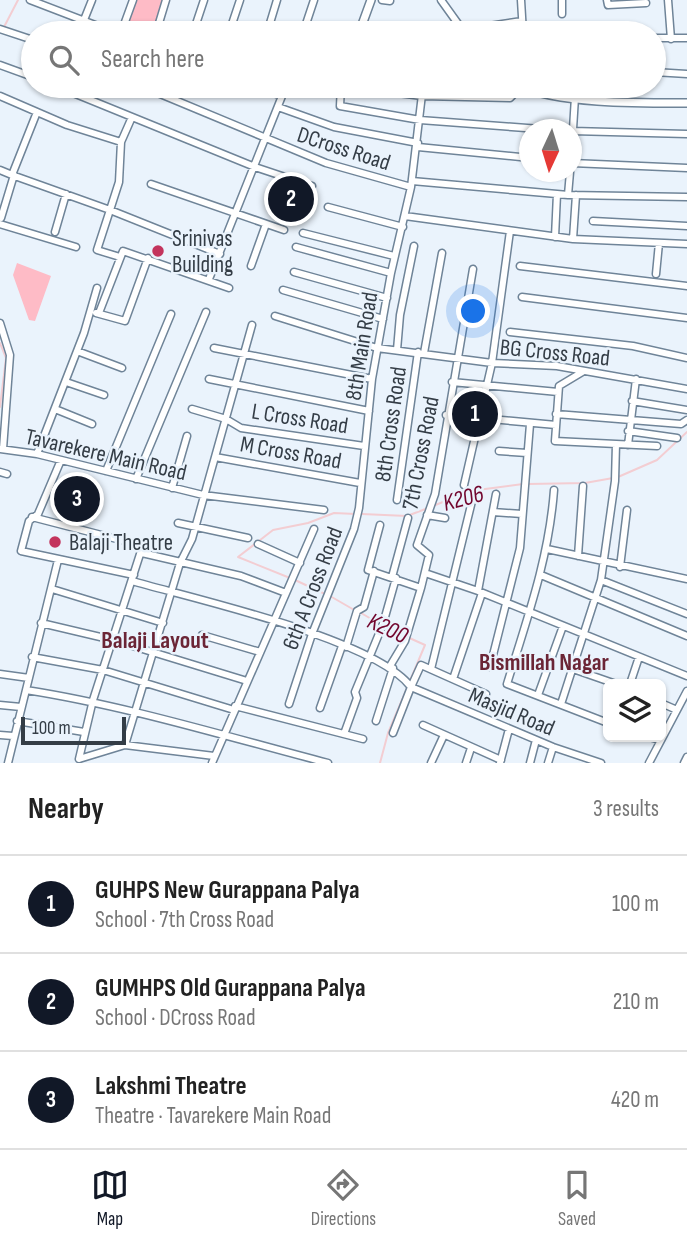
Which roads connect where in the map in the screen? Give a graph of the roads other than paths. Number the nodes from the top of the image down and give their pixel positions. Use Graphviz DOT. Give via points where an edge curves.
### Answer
graph roads {
  1 [pos="30,0"];
  2 [pos="92,0"];
  3 [pos="133,0"];
  4 [pos="166,0"];
  5 [pos="204,0"];
  6 [pos="240,0"];
  7 [pos="277,0"];
  8 [pos="314,0"];
  9 [pos="382,0"];
  10 [pos="442,0"];
  11 [pos="521,0"];
  12 [pos="562,0"];
  13 [pos="607,0"];
  14 [pos="667,0"];
  15 [pos="368,1"];
  16 [pos="390,1"];
  17 [pos="646,3"];
  18 [pos="55,4"];
  19 [pos="562,14"];
  20 [pos="84,20"];
  21 [pos="124,21"];
  22 [pos="160,21"];
  23 [pos="197,21"];
  24 [pos="233,21"];
  25 [pos="271,21"];
  26 [pos="307,21"];
  27 [pos="362,21"];
  28 [pos="456,21"];
  29 [pos="522,21"];
  30 [pos="0,29"];
  31 [pos="21,36"];
  32 [pos="687,38"];
  33 [pos="666,39"];
  34 [pos="671,39"];
  35 [pos="0,65"];
  36 [pos="21,73"];
  37 [pos="666,73"];
  38 [pos="687,74"];
  39 [pos="0,96"];
  40 [pos="85,98"];
  41 [pos="169,98"];
  42 [pos="281,98"];
  43 [pos="340,98"];
  44 [pos="422,98"];
  45 [pos="575,98"];
  46 [pos="594,98"];
  47 [pos="687,103"];
  48 [pos="278,107"];
  49 [pos="37,112"];
  50 [pos="132,117"];
  51 [pos="573,119"];
  52 [pos="420,120"];
  53 [pos="519,127"];
  54 [pos="582,131"];
  55 [pos="687,134"];
  56 [pos="267,140"];
  57 [pos="121,142"];
  58 [pos="418,145"];
  59 [pos="519,157"];
  60 [pos="582,163"];
  61 [pos="255,167"];
  62 [pos="687,168"];
  63 [pos="0,170"];
  64 [pos="13,175"];
  65 [pos="571,182"];
  66 [pos="151,184"];
  67 [pos="411,184"];
  68 [pos="312,186"];
  69 [pos="66,194"];
  70 [pos="557,194"];
  71 [pos="572,195"];
  72 [pos="687,197"];
  73 [pos="328,207"];
  74 [pos="110,210"];
  75 [pos="236,214"];
  76 [pos="405,216"];
  77 [pos="1,218"];
  78 [pos="593,221"];
  79 [pos="0,224"];
  80 [pos="266,224"];
  81 [pos="687,226"];
  82 [pos="403,227"];
  83 [pos="284,230"];
  84 [pos="510,231"];
  85 [pos="55,232"];
  86 [pos="303,233"];
  87 [pos="555,237"];
  88 [pos="573,239"];
  89 [pos="659,243"];
  90 [pos="687,244"];
  91 [pos="414,246"];
  92 [pos="76,247"];
  93 [pos="296,247"];
  94 [pos="443,253"];
  95 [pos="220,254"];
  96 [pos="394,256"];
  97 [pos="120,257"];
  98 [pos="148,258"];
  99 [pos="251,266"];
  100 [pos="520,266"];
  101 [pos="473,269"];
  102 [pos="294,272"];
  103 [pos="391,273"];
  104 [pos="656,274"];
  105 [pos="209,279"];
  106 [pos="687,286"];
  107 [pos="97,288"];
  108 [pos="229,288"];
  109 [pos="283,290"];
  110 [pos="522,297"];
  111 [pos="387,298"];
  112 [pos="206,312"];
  113 [pos="94,313"];
  114 [pos="171,314"];
  115 [pos="275,316"];
  116 [pos="687,318"];
  117 [pos="383,319"];
  118 [pos="0,323"];
  119 [pos="252,325"];
  120 [pos="510,332"];
  121 [pos="214,348"];
  122 [pos="377,348"];
  123 [pos="397,350"];
  124 [pos="77,351"];
  125 [pos="421,353"];
  126 [pos="243,355"];
  127 [pos="456,358"];
  128 [pos="687,358"];
  129 [pos="492,363"];
  130 [pos="122,368"];
  131 [pos="584,371"];
  132 [pos="209,379"];
  133 [pos="372,379"];
  134 [pos="636,379"];
  135 [pos="66,382"];
  136 [pos="452,382"];
  137 [pos="234,385"];
  138 [pos="486,387"];
  139 [pos="687,389"];
  140 [pos="558,392"];
  141 [pos="104,395"];
  142 [pos="632,401"];
  143 [pos="55,409"];
  144 [pos="192,409"];
  145 [pos="687,410"];
  146 [pos="369,411"];
  147 [pos="556,414"];
  148 [pos="446,415"];
  149 [pos="629,417"];
  150 [pos="226,419"];
  151 [pos="479,419"];
  152 [pos="687,420"];
  153 [pos="92,424"];
  154 [pos="530,424"];
  155 [pos="556,425"];
  156 [pos="628,431"];
  157 [pos="187,436"];
  158 [pos="677,438"];
  159 [pos="615,444"];
  160 [pos="628,445"];
  161 [pos="364,446"];
  162 [pos="657,446"];
  163 [pos="1,449"];
  164 [pos="499,451"];
  165 [pos="527,453"];
  166 [pos="37,454"];
  167 [pos="215,457"];
  168 [pos="61,460"];
  169 [pos="106,471"];
  170 [pos="136,479"];
  171 [pos="360,483"];
  172 [pos="464,485"];
  173 [pos="583,486"];
  174 [pos="172,488"];
  175 [pos="554,489"];
  176 [pos="496,494"];
  177 [pos="203,495"];
  178 [pos="397,500"];
  179 [pos="472,500"];
  180 [pos="324,510"];
  181 [pos="627,510"];
  182 [pos="493,512"];
  183 [pos="522,514"];
  184 [pos="428,515"];
  185 [pos="32,517"];
  186 [pos="408,518"];
  187 [pos="445,518"];
  188 [pos="177,523"];
  189 [pos="380,525"];
  190 [pos="195,527"];
  191 [pos="314,529"];
  192 [pos="248,538"];
  193 [pos="258,544"];
  194 [pos="141,549"];
  195 [pos="547,549"];
  196 [pos="578,556"];
  197 [pos="58,560"];
  198 [pos="180,563"];
  199 [pos="300,563"];
  200 [pos="604,563"];
  201 [pos="620,567"];
  202 [pos="374,571"];
  203 [pos="425,573"];
  204 [pos="541,575"];
  205 [pos="133,578"];
  206 [pos="394,578"];
  207 [pos="687,579"];
  208 [pos="601,580"];
  209 [pos="453,582"];
  210 [pos="421,588"];
  211 [pos="52,589"];
  212 [pos="173,592"];
  213 [pos="480,592"];
  214 [pos="286,593"];
  215 [pos="595,597"];
  216 [pos="505,602"];
  217 [pos="122,609"];
  218 [pos="531,612"];
  219 [pos="687,614"];
  220 [pos="274,620"];
  221 [pos="41,623"];
  222 [pos="163,623"];
  223 [pos="563,626"];
  224 [pos="312,634"];
  225 [pos="202,635"];
  226 [pos="585,636"];
  227 [pos="687,636"];
  228 [pos="113,640"];
  229 [pos="344,646"];
  230 [pos="260,652"];
  231 [pos="153,653"];
  232 [pos="371,656"];
  233 [pos="32,657"];
  234 [pos="639,657"];
  235 [pos="391,667"];
  236 [pos="490,667"];
  237 [pos="431,669"];
  238 [pos="573,669"];
  239 [pos="103,670"];
  240 [pos="0,674"];
  241 [pos="687,676"];
  242 [pos="29,678"];
  243 [pos="453,679"];
  244 [pos="603,679"];
  245 [pos="632,679"];
  246 [pos="247,681"];
  247 [pos="145,682"];
  248 [pos="411,687"];
  249 [pos="26,690"];
  250 [pos="687,691"];
  251 [pos="486,694"];
  252 [pos="538,695"];
  253 [pos="93,700"];
  254 [pos="289,704"];
  255 [pos="561,704"];
  256 [pos="0,705"];
  257 [pos="666,705"];
  258 [pos="20,707"];
  259 [pos="234,708"];
  260 [pos="320,708"];
  261 [pos="677,710"];
  262 [pos="134,714"];
  263 [pos="18,721"];
  264 [pos="376,721"];
  265 [pos="603,721"];
  266 [pos="423,725"];
  267 [pos="509,729"];
  268 [pos="666,729"];
  269 [pos="85,732"];
  270 [pos="393,733"];
  271 [pos="344,734"];
  272 [pos="0,735"];
  273 [pos="223,735"];
  274 [pos="444,735"];
  275 [pos="13,736"];
  276 [pos="363,739"];
  277 [pos="536,740"];
  278 [pos="659,742"];
  279 [pos="125,745"];
  280 [pos="552,747"];
  281 [pos="471,748"];
  282 [pos="88,755"];
  283 [pos="687,757"];
  284 [pos="213,760"];
  285 [pos="582,760"];
  286 [pos="500,762"];
  287 [pos="8,763"];
  288 [pos="86,763"];
  289 [pos="328,763"];
  290 [pos="431,763"];
  291 [pos="466,763"];
  292 [pos="530,763"];
  293 [pos="548,763"];
  294 [pos="601,763"];
  295 [pos="649,763"];
  296 [pos="684,763"];
  1 -- 18 [label="street"];
  2 -- 20 [label="street"];
  3 -- 21 [label="street"];
  4 -- 22 [label="street"];
  5 -- 23 [label="street"];
  6 -- 24 [label="street"];
  7 -- 25 [label="street"];
  8 -- 26 [label="street"];
  9 -- 16 [label="street"];
  10 -- 28 [label="street"];
  11 -- 29 [label="street"];
  12 -- 19 [label="street"];
  13 -- 17 [label="street" via="607,5"];
  14 -- 34 [label="street"];
  15 -- 27 [label="street"];
  18 -- 20 [label="street"];
  30 -- 31 [label="street"];
  32 -- 34 [label="street"];
  33 -- 34 [label="street"];
  35 -- 36 [label="street"];
  37 -- 38 [label="street"];
  39 -- 49 [label="street"];
  40 -- 50 [label="street"];
  41 -- 56 [label="street, DCross Road"];
  42 -- 48 [label="street"];
  43 -- 52 [label="street" via="340,106"];
  44 -- 52 [label="street, 8th Main Road"];
  45 -- 51 [label="street"];
  46 -- 47 [label="street"];
  48 -- 56 [label="street"];
  48 -- 58 [label="street" via="334,127"];
  49 -- 57 [label="street"];
  49 -- 64 [label="street"];
  50 -- 57 [label="street"];
  50 -- 61 [label="street"];
  52 -- 53 [label="street"];
  52 -- 58 [label="street, 8th Main Road"];
  54 -- 55 [label="street"];
  56 -- 61 [label="street"];
  56 -- 67 [label="street, DCross Road" via="326,163"];
  57 -- 74 [label="street" via="119,182"];
  58 -- 59 [label="street"];
  58 -- 67 [label="street, 8th Main Road"];
  60 -- 62 [label="street"];
  61 -- 68 [label="street"];
  61 -- 75 [label="street"];
  63 -- 64 [label="street"];
  64 -- 69 [label="street"];
  64 -- 77 [label="street"];
  65 -- 71 [label="street"];
  66 -- 75 [label="street"];
  67 -- 70 [label="street, DCross Road"];
  67 -- 76 [label="street, 8th Main Road"];
  69 -- 74 [label="street"];
  69 -- 85 [label="street"];
  70 -- 71 [label="street, DCross Road"];
  70 -- 87 [label="street"];
  71 -- 72 [label="street, DCross Road"];
  71 -- 88 [label="street"];
  73 -- 82 [label="street"];
  74 -- 95 [label="street"];
  74 -- 97 [label="street" via="97,250"];
  75 -- 80 [label="street"];
  75 -- 95 [label="street"];
  76 -- 82 [label="street, 8th Main Road"];
  76 -- 84 [label="street"];
  78 -- 81 [label="street"];
  79 -- 92 [label="street"];
  80 -- 83 [label="street"];
  80 -- 99 [label="street"];
  82 -- 96 [label="street, 8th Main Road"];
  84 -- 87 [label="street"];
  84 -- 129 [label="street"];
  86 -- 96 [label="street"];
  87 -- 88 [label="street"];
  88 -- 89 [label="street"];
  89 -- 90 [label="street"];
  89 -- 104 [label="street"];
  91 -- 123 [label="street"];
  93 -- 103 [label="street"];
  94 -- 125 [label="street, 8th Cross Road"];
  95 -- 105 [label="street"];
  96 -- 103 [label="street, 8th Main Road"];
  97 -- 98 [label="street" via="123,251"];
  97 -- 113 [label="street"];
  98 -- 105 [label="street"];
  98 -- 113 [label="street" via="125,321"];
  100 -- 106 [label="street"];
  101 -- 127 [label="street, 7th Cross Road"];
  102 -- 111 [label="street"];
  103 -- 111 [label="street, 8th Main Road"];
  105 -- 108 [label="street"];
  107 -- 113 [label="street"];
  109 -- 117 [label="street"];
  110 -- 116 [label="street"];
  111 -- 117 [label="street, 8th Main Road"];
  112 -- 170 [label="street"];
  113 -- 124 [label="street"];
  114 -- 169 [label="street"];
  115 -- 122 [label="street, BG Cross Road"];
  117 -- 122 [label="street, 8th Main Road"];
  118 -- 163 [label="street" via="10,355"];
  119 -- 126 [label="street"];
  120 -- 128 [label="street"];
  121 -- 126 [label="street"];
  122 -- 123 [label="street, BG Cross Road"];
  122 -- 133 [label="street, 8th Main Road"];
  123 -- 125 [label="street, BG Cross Road"];
  124 -- 130 [label="street"];
  124 -- 135 [label="street"];
  125 -- 127 [label="street, BG Cross Road"];
  125 -- 178 [label="street, 8th Cross Road"];
  126 -- 133 [label="street"];
  126 -- 137 [label="street"];
  127 -- 129 [label="street, BG Cross Road"];
  127 -- 136 [label="street, 7th Cross Road"];
  129 -- 131 [label="street, BG Cross Road"];
  129 -- 138 [label="street"];
  131 -- 134 [label="street, BG Cross Road"];
  131 -- 140 [label="street" via="559,386"];
  132 -- 137 [label="street"];
  133 -- 146 [label="street, 8th Main Road"];
  134 -- 139 [label="street, BG Cross Road"];
  134 -- 142 [label="street"];
  135 -- 141 [label="street"];
  135 -- 143 [label="street"];
  136 -- 138 [label="street"];
  136 -- 148 [label="street, 7th Cross Road"];
  137 -- 146 [label="street"];
  137 -- 150 [label="street"];
  138 -- 140 [label="street"];
  138 -- 151 [label="street"];
  140 -- 147 [label="street"];
  142 -- 145 [label="street"];
  142 -- 149 [label="street"];
  143 -- 153 [label="street"];
  143 -- 166 [label="street"];
  144 -- 150 [label="street, L Cross Road"];
  146 -- 161 [label="street, 8th Main Road"];
  147 -- 149 [label="street"];
  147 -- 155 [label="street"];
  148 -- 151 [label="street"];
  148 -- 184 [label="street, 7th Cross Road"];
  149 -- 152 [label="street" via="681,424"];
  149 -- 156 [label="street"];
  150 -- 161 [label="street, L Cross Road" via="241,428"];
  150 -- 167 [label="street"];
  151 -- 154 [label="street"];
  151 -- 172 [label="street"];
  154 -- 155 [label="street"];
  154 -- 165 [label="street"];
  155 -- 159 [label="street" via="555,441"];
  156 -- 158 [label="street"];
  156 -- 160 [label="street"];
  157 -- 174 [label="street"];
  159 -- 160 [label="street"];
  159 -- 200 [label="street"];
  160 -- 162 [label="street"];
  161 -- 171 [label="street, 8th Main Road"];
  163 -- 166 [label="street, Tavarekere Main Road"];
  164 -- 165 [label="street"];
  165 -- 183 [label="street"];
  166 -- 168 [label="street, Tavarekere Main Road"];
  167 -- 171 [label="street, M Cross Road"];
  167 -- 177 [label="street"];
  168 -- 169 [label="street, Tavarekere Main Road"];
  168 -- 185 [label="street" via="38,514"];
  169 -- 170 [label="street, Tavarekere Main Road"];
  170 -- 174 [label="street, Tavarekere Main Road"];
  171 -- 224 [label="street, 6th A Cross Road" via="354,529"];
  173 -- 196 [label="street"];
  174 -- 177 [label="street, Tavarekere Main Road"];
  175 -- 195 [label="street"];
  176 -- 182 [label="street"];
  177 -- 180 [label="street, Tavarekere Main Road"];
  177 -- 190 [label="street"];
  179 -- 209 [label="street"];
  181 -- 201 [label="street"];
  182 -- 183 [label="street"];
  182 -- 213 [label="street"];
  183 -- 216 [label="street" via="520,548"];
  184 -- 187 [label="street"];
  184 -- 203 [label="street, 7th Cross Road" via="417,545 429,555"];
  185 -- 194 [label="street" via="140,545"];
  185 -- 197 [label="street" via="21,551"];
  186 -- 206 [label="street"];
  188 -- 190 [label="street"];
  189 -- 202 [label="street" via="368,570"];
  190 -- 192 [label="street"];
  190 -- 198 [label="street"];
  191 -- 199 [label="street"];
  193 -- 199 [label="street"];
  194 -- 198 [label="street"];
  194 -- 205 [label="street"];
  195 -- 196 [label="street"];
  195 -- 204 [label="street"];
  196 -- 200 [label="street"];
  197 -- 205 [label="street"];
  197 -- 211 [label="street"];
  198 -- 212 [label="street"];
  198 -- 214 [label="street" via="241,576"];
  199 -- 214 [label="street"];
  200 -- 201 [label="street"];
  200 -- 208 [label="street"];
  201 -- 207 [label="street"];
  202 -- 206 [label="street"];
  202 -- 229 [label="street" via="364,607 357,611"];
  203 -- 209 [label="street"];
  203 -- 210 [label="street, 7th Cross Road"];
  204 -- 215 [label="street"];
  204 -- 218 [label="street"];
  205 -- 212 [label="street"];
  205 -- 217 [label="street"];
  206 -- 210 [label="street"];
  206 -- 232 [label="street"];
  208 -- 215 [label="street"];
  208 -- 219 [label="street"];
  209 -- 213 [label="street"];
  209 -- 237 [label="street"];
  210 -- 235 [label="street, 7th Cross Road" via="405,641"];
  211 -- 217 [label="street"];
  211 -- 221 [label="street"];
  212 -- 220 [label="street"];
  212 -- 222 [label="street"];
  213 -- 216 [label="street"];
  213 -- 243 [label="street"];
  214 -- 220 [label="street"];
  215 -- 226 [label="street"];
  215 -- 227 [label="street"];
  216 -- 218 [label="street"];
  216 -- 236 [label="street"];
  217 -- 222 [label="street"];
  217 -- 228 [label="street"];
  218 -- 223 [label="street"];
  218 -- 252 [label="street" via="507,684"];
  220 -- 224 [label="street"];
  220 -- 230 [label="street"];
  221 -- 228 [label="street"];
  221 -- 233 [label="street"];
  222 -- 231 [label="street"];
  223 -- 226 [label="street"];
  223 -- 252 [label="street"];
  224 -- 229 [label="street"];
  224 -- 254 [label="street, 6th A Cross Road"];
  225 -- 230 [label="street"];
  226 -- 234 [label="street"];
  226 -- 238 [label="street"];
  228 -- 231 [label="street"];
  228 -- 239 [label="street"];
  229 -- 232 [label="street"];
  229 -- 260 [label="street"];
  230 -- 246 [label="street"];
  231 -- 246 [label="street"];
  231 -- 247 [label="street"];
  232 -- 235 [label="street"];
  232 -- 271 [label="street"];
  233 -- 239 [label="street"];
  233 -- 242 [label="street"];
  234 -- 241 [label="street"];
  234 -- 245 [label="street"];
  235 -- 248 [label="street"];
  235 -- 264 [label="street, 7th Cross Road"];
  237 -- 243 [label="street"];
  237 -- 248 [label="street" via="421,665"];
  238 -- 244 [label="street"];
  238 -- 255 [label="street"];
  239 -- 247 [label="street"];
  239 -- 253 [label="street"];
  240 -- 242 [label="street"];
  242 -- 249 [label="street"];
  243 -- 251 [label="street"];
  246 -- 259 [label="street"];
  247 -- 259 [label="street"];
  247 -- 262 [label="street"];
  248 -- 267 [label="street, Masjid Road"];
  248 -- 270 [label="street"];
  249 -- 253 [label="street"];
  249 -- 258 [label="street"];
  250 -- 261 [label="street"];
  252 -- 255 [label="street"];
  253 -- 262 [label="street"];
  253 -- 269 [label="street"];
  255 -- 265 [label="street"];
  256 -- 258 [label="street"];
  257 -- 261 [label="street"];
  258 -- 263 [label="street"];
  259 -- 271 [label="street"];
  259 -- 273 [label="street"];
  261 -- 268 [label="street"];
  262 -- 273 [label="street"];
  262 -- 279 [label="street"];
  263 -- 269 [label="street"];
  263 -- 275 [label="street"];
  266 -- 274 [label="street"];
  267 -- 277 [label="street, Masjid Road"];
  267 -- 286 [label="street"];
  269 -- 282 [label="street" via="79,759"];
  271 -- 276 [label="street"];
  272 -- 275 [label="street"];
  273 -- 284 [label="street"];
  273 -- 289 [label="street"];
  274 -- 281 [label="street"];
  274 -- 290 [label="street"];
  275 -- 287 [label="street"];
  277 -- 280 [label="street, Masjid Road"];
  277 -- 292 [label="street"];
  278 -- 295 [label="street"];
  279 -- 282 [label="street"];
  279 -- 284 [label="street"];
  280 -- 285 [label="street, Masjid Road"];
  280 -- 293 [label="street"];
  281 -- 286 [label="street"];
  281 -- 291 [label="street"];
  282 -- 288 [label="street"];
  283 -- 296 [label="street"];
  285 -- 294 [label="street, Masjid Road"];
}
